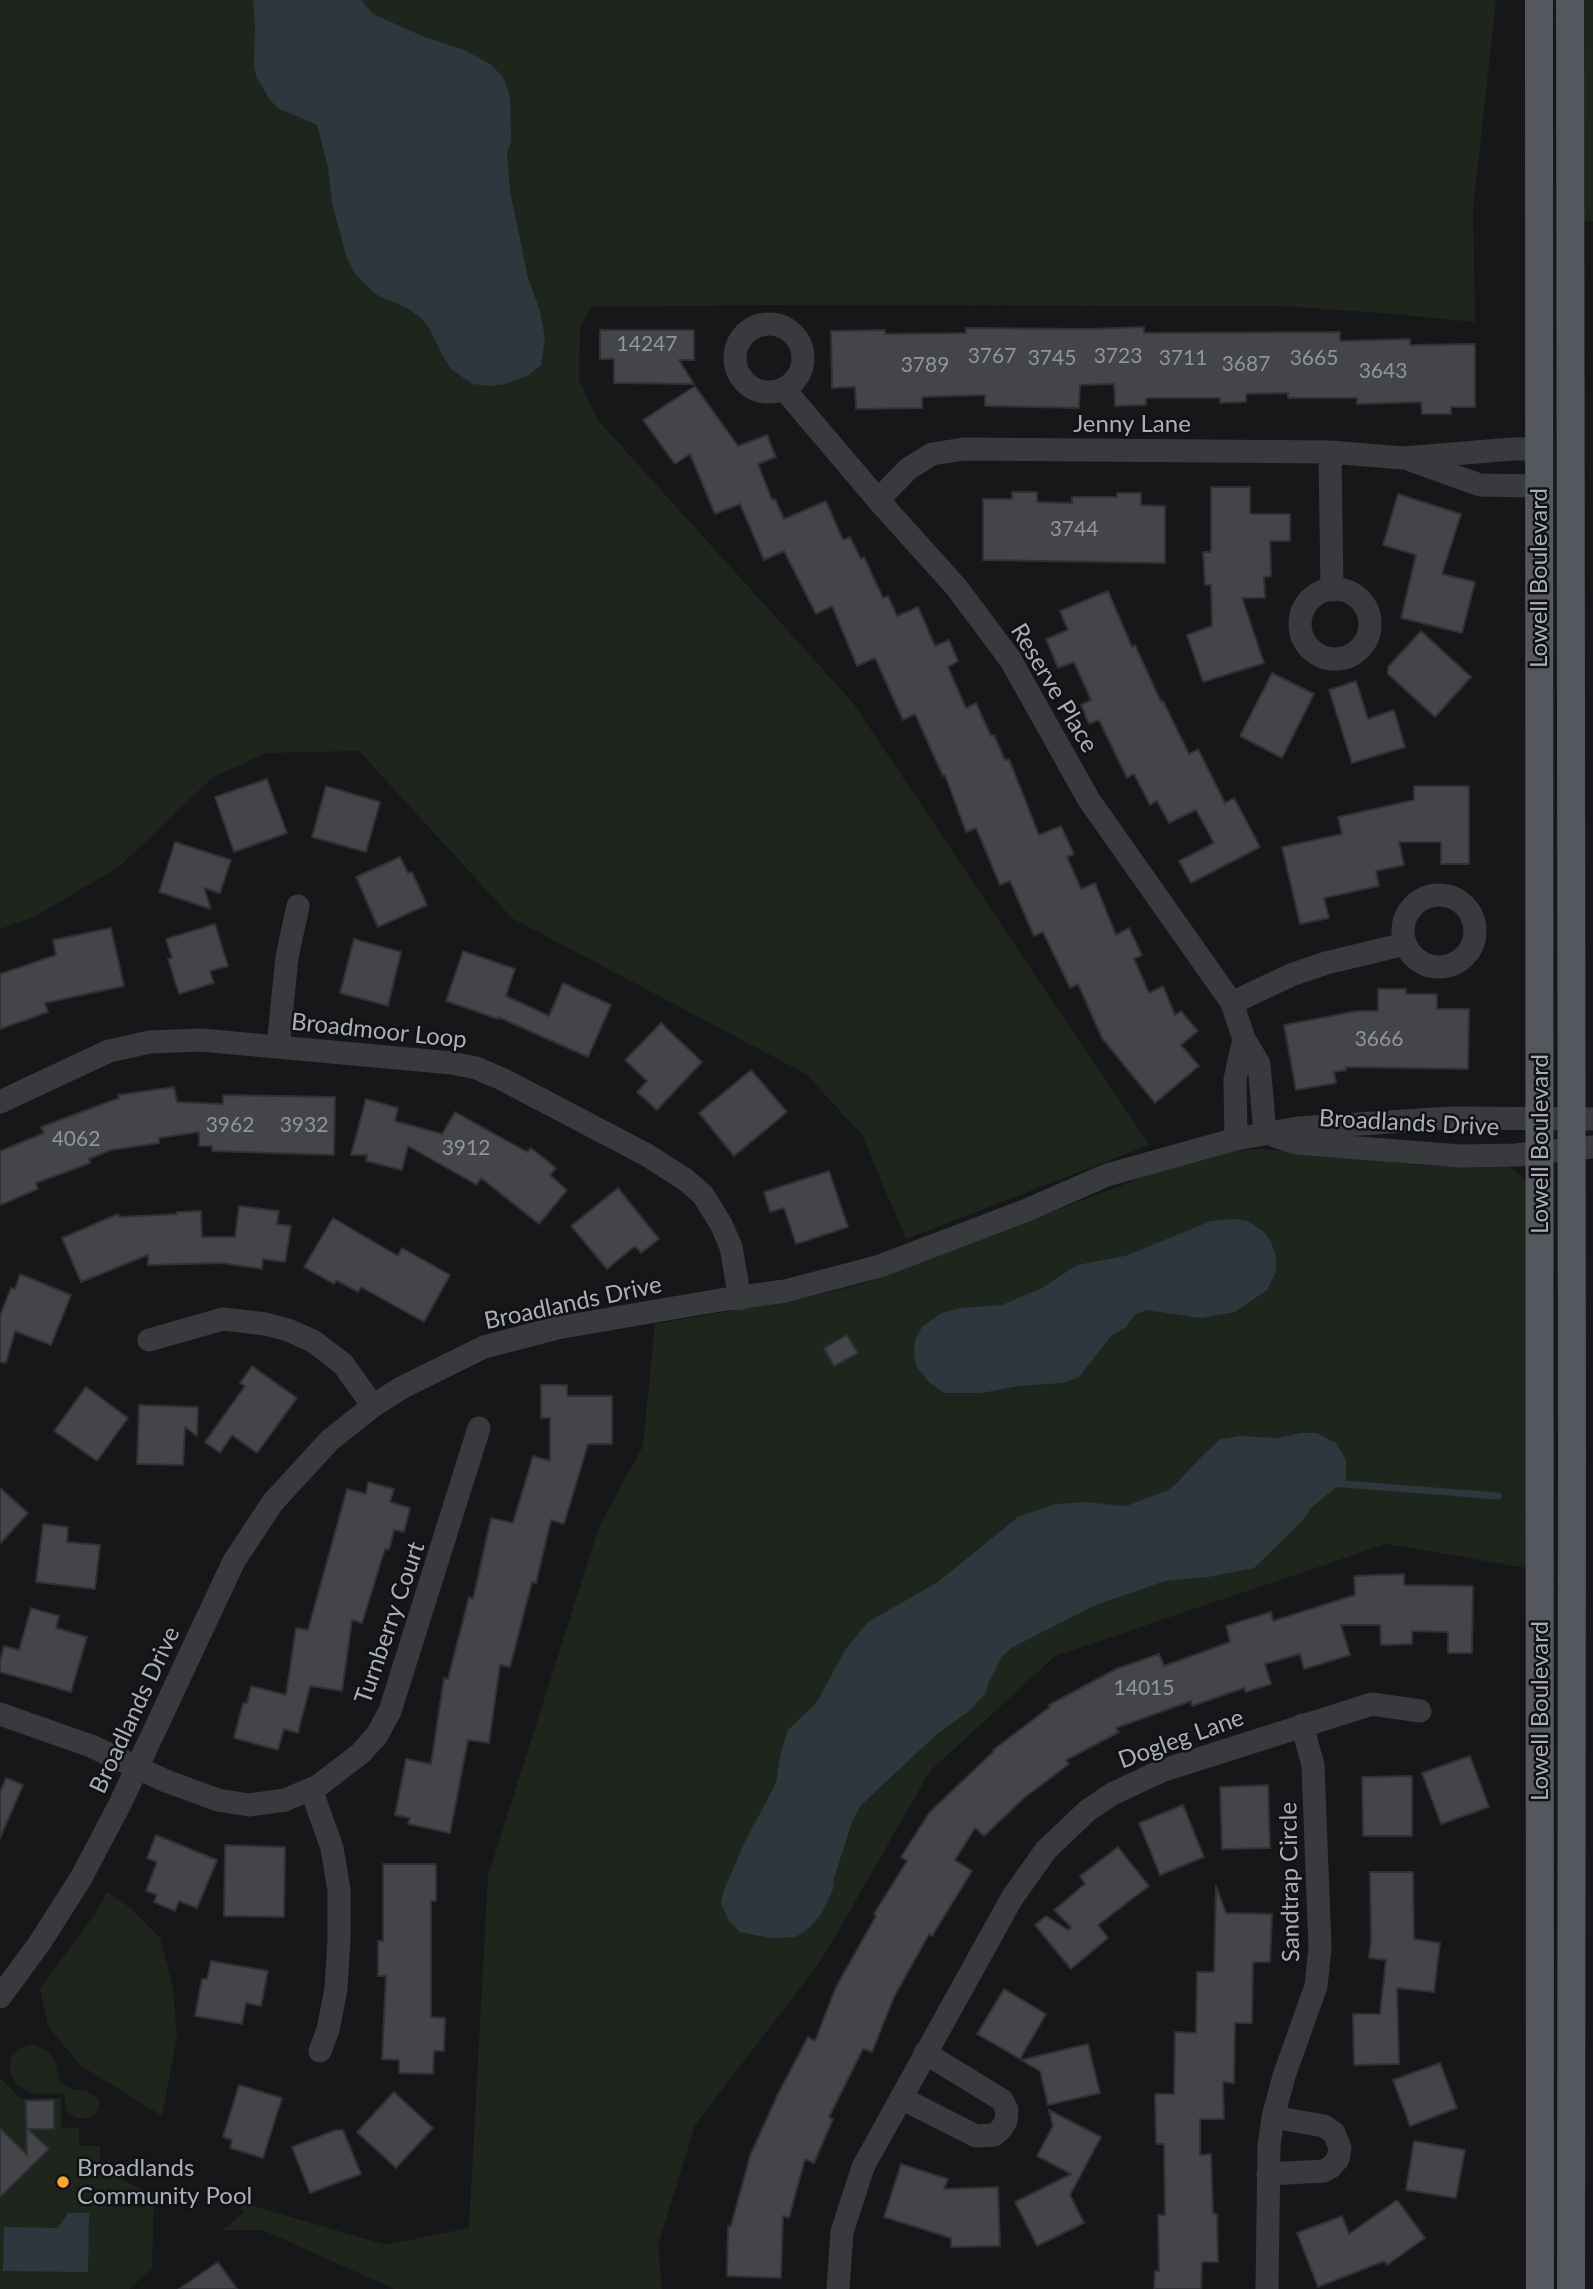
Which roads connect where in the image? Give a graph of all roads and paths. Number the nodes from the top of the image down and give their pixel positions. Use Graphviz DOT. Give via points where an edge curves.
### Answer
graph roads {
  1 [pos="1539,0"];
  2 [pos="1570,0"];
  3 [pos="784,389"];
  4 [pos="1539,449"];
  5 [pos="1330,452"];
  6 [pos="1403,458"];
  7 [pos="1539,486"];
  8 [pos="878,500"];
  9 [pos="1332,590"];
  10 [pos="298,906"];
  11 [pos="1405,944"];
  12 [pos="1231,1003"];
  13 [pos="1244,1040"];
  14 [pos="278,1046"];
  15 [pos="0,1102"];
  16 [pos="1582,1119"];
  17 [pos="1540,1120"];
  18 [pos="1265,1133"];
  19 [pos="1236,1139"];
  20 [pos="1582,1148"];
  21 [pos="1540,1152"];
  22 [pos="740,1299"];
  23 [pos="149,1340"];
  24 [pos="373,1406"];
  25 [pos="479,1428"];
  26 [pos="1420,1711"];
  27 [pos="0,1714"];
  28 [pos="1302,1725"];
  29 [pos="136,1767"];
  30 [pos="311,1790"];
  31 [pos="0,1997"];
  32 [pos="320,2051"];
  33 [pos="925,2053"];
  34 [pos="901,2098"];
  35 [pos="1273,2117"];
  36 [pos="1268,2174"];
  37 [pos="838,2289"];
  38 [pos="1267,2289"];
  39 [pos="1540,2289"];
  40 [pos="1571,2289"];
  1 -- 4 [label="main road, Lowell Boulevard"];
  2 -- 16 [label="main road, Lowell Boulevard"];
  3 -- 8 [label="street, Reserve Place"];
  4 -- 6 [label="street, Jenny Lane"];
  4 -- 7 [label="main road, Lowell Boulevard"];
  5 -- 6 [label="street, Jenny Lane"];
  5 -- 8 [label="street, Jenny Lane" via="964,449 932,454 908,468"];
  5 -- 9 [label="street"];
  6 -- 7 [label="street, Jenny Lane" via="1480,485"];
  7 -- 17 [label="main road, Lowell Boulevard"];
  8 -- 12 [label="street, Reserve Place" via="957,588 1010,659 1089,800"];
  10 -- 14 [label="street"];
  11 -- 12 [label="street" via="1326,963"];
  12 -- 13 [label="street, Reserve Place"];
  13 -- 18 [label="street, Reserve Place" via="1259,1064"];
  13 -- 19 [label="street" via="1235,1079"];
  14 -- 15 [label="street, Broadmoor Loop" via="201,1040 150,1042 109,1051"];
  14 -- 22 [label="street, Broadmoor Loop" via="476,1069 647,1155 703,1195 731,1247"];
  16 -- 17 [label="street, Broadlands Drive"];
  16 -- 20 [label="main road, Lowell Boulevard"];
  17 -- 18 [label="street, Broadlands Drive" via="1450,1118"];
  17 -- 21 [label="main road, Lowell Boulevard"];
  18 -- 19 [label="street, Broadlands Drive"];
  18 -- 21 [label="street, Broadlands Drive" via="1296,1143 1460,1156"];
  19 -- 22 [label="street, Broadlands Drive" via="1107,1175 880,1266"];
  20 -- 21 [label="street, Broadlands Drive"];
  20 -- 40 [label="main road, Lowell Boulevard"];
  21 -- 39 [label="main road, Lowell Boulevard"];
  22 -- 24 [label="street, Broadlands Drive" via="557,1328 484,1348"];
  23 -- 24 [label="street" via="223,1319 288,1330 313,1341 343,1364"];
  24 -- 29 [label="street, Broadlands Drive" via="330,1440 266,1512 234,1561"];
  25 -- 30 [label="street, Turnberry Court" via="390,1711 361,1754"];
  26 -- 28 [label="street, Dogleg Lane" via="1372,1704"];
  27 -- 29 [label="street"];
  28 -- 33 [label="street, Dogleg Lane" via="1138,1780 1087,1811 1032,1867"];
  28 -- 35 [label="street, Sandtrap Circle" via="1313,1765 1320,1948 1316,1986"];
  29 -- 30 [label="street, Turnberry Court" via="218,1800 250,1805 285,1800"];
  29 -- 31 [label="street, Broadlands Drive" via="81,1878"];
  30 -- 32 [label="street" via="332,1848 339,1890 336,1989"];
  33 -- 34 [label="street, Dogleg Lane"];
  33 -- 34 [label="street" via="1002,2100 1006,2121 994,2135 976,2136"];
  34 -- 37 [label="street, Dogleg Lane" via="852,2194 842,2232"];
  35 -- 36 [label="street, Sandtrap Circle"];
  35 -- 36 [label="street" via="1324,2126 1334,2133 1340,2148 1338,2159 1324,2171"];
  36 -- 38 [label="street, Sandtrap Circle"];
}
